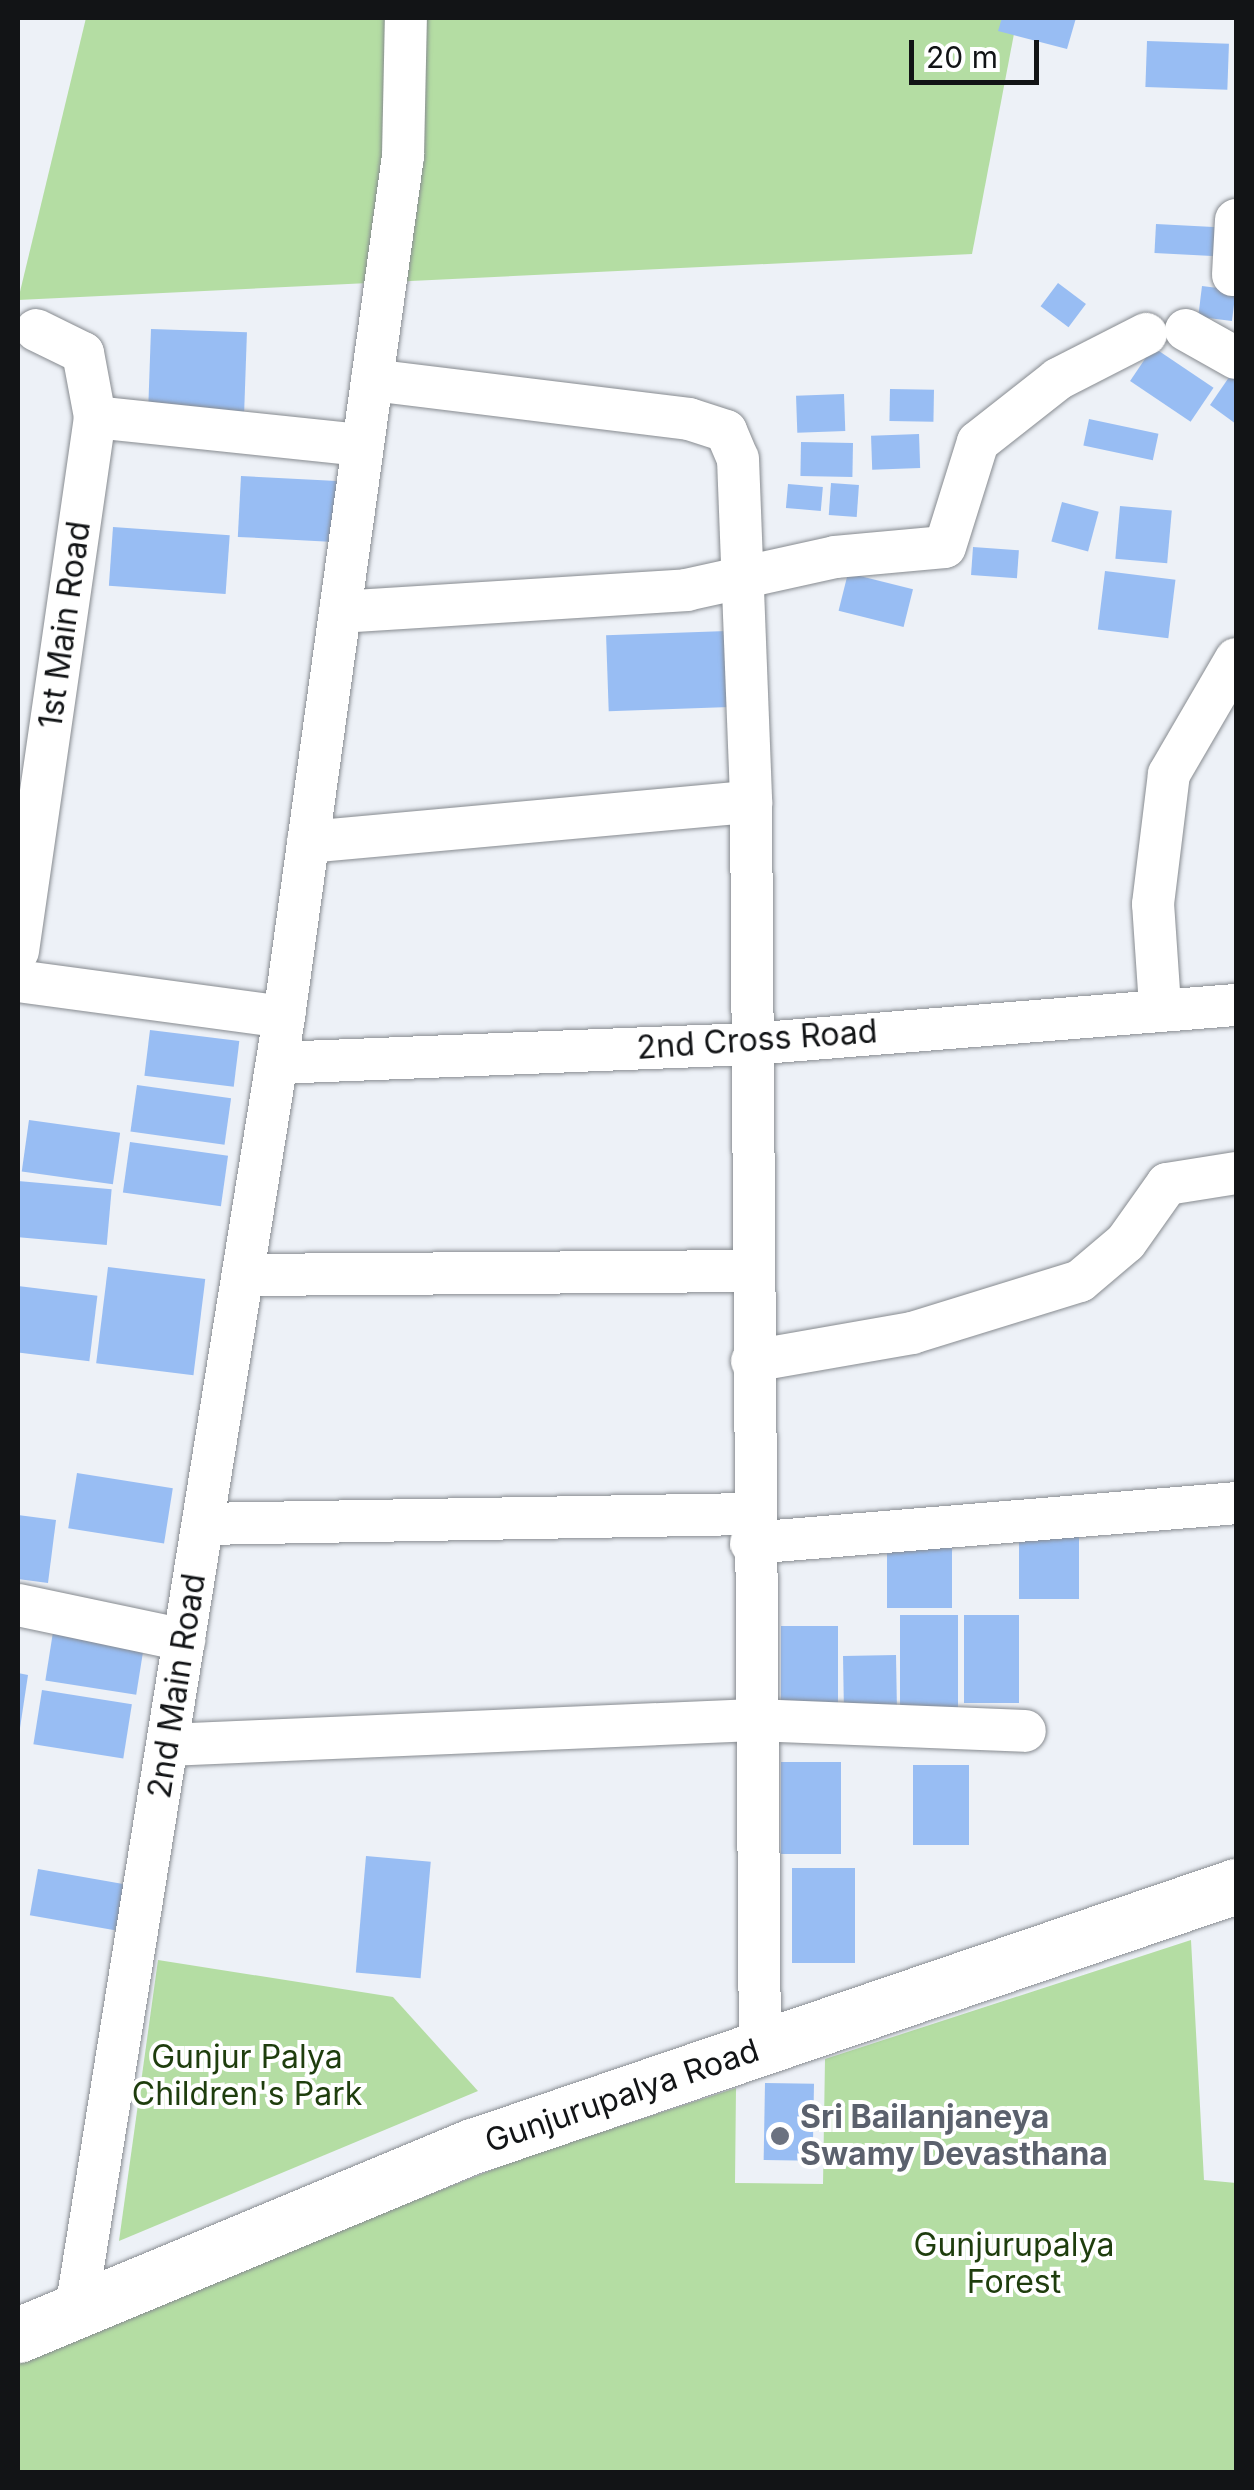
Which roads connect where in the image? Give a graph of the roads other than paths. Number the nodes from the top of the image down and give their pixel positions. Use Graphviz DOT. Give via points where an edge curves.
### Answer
graph roads {
  1 [pos="406,18"];
  2 [pos="1236,220"];
  3 [pos="1233,275"];
  4 [pos="36,330"];
  5 [pos="1236,358"];
  6 [pos="372,380"];
  7 [pos="95,417"];
  8 [pos="363,446"];
  9 [pos="740,584"];
  10 [pos="340,612"];
  11 [pos="1236,659"];
  12 [pos="28,802"];
  13 [pos="751,802"];
  14 [pos="308,842"];
  15 [pos="18,951"];
  16 [pos="18,981"];
  17 [pos="1160,1006"];
  18 [pos="1236,1006"];
  19 [pos="284,1017"];
  20 [pos="750,1044"];
  21 [pos="277,1062"];
  22 [pos="1236,1173"];
  23 [pos="752,1272"];
  24 [pos="243,1275"];
  25 [pos="752,1361"];
  26 [pos="1236,1504"];
  27 [pos="202,1524"];
  28 [pos="751,1528"];
  29 [pos="18,1604"];
  30 [pos="184,1640"];
  31 [pos="754,1720"];
  32 [pos="1025,1730"];
  33 [pos="168,1745"];
  34 [pos="1236,1886"];
  35 [pos="760,2050"];
  36 [pos="76,2310"];
  37 [pos="18,2334"];
  1 -- 6 [label="street, 2nd Main Road" via="403,156"];
  2 -- 3 [label="street"];
  4 -- 7 [label="street, 1st Main Road" via="83,353"];
  5 -- 9 [label="street" via="1166,332 1058,379 978,442 945,547 834,558"];
  6 -- 8 [label="street, 2nd Main Road"];
  6 -- 9 [label="street" via="689,419 726,431 738,459"];
  7 -- 8 [label="street"];
  7 -- 12 [label="street, 1st Main Road"];
  8 -- 10 [label="street, 2nd Main Road"];
  9 -- 10 [label="street"];
  9 -- 13 [label="street"];
  10 -- 14 [label="street, 2nd Main Road"];
  11 -- 17 [label="street" via="1168,774 1153,904"];
  12 -- 15 [label="street, 1st Main Road"];
  13 -- 14 [label="street"];
  13 -- 20 [label="street"];
  14 -- 19 [label="street, 2nd Main Road"];
  16 -- 19 [label="street"];
  17 -- 18 [label="street, 2nd Cross Road"];
  17 -- 20 [label="street, 2nd Cross Road"];
  19 -- 21 [label="street, 2nd Main Road"];
  20 -- 21 [label="street, 2nd Cross Road"];
  20 -- 23 [label="street"];
  21 -- 24 [label="street, 2nd Main Road"];
  22 -- 25 [label="street" via="1166,1184 1126,1242 1080,1281 912,1333"];
  23 -- 24 [label="street"];
  23 -- 25 [label="street"];
  24 -- 27 [label="street, 2nd Main Road"];
  25 -- 28 [label="street"];
  26 -- 28 [label="street"];
  27 -- 28 [label="street"];
  27 -- 30 [label="street, 2nd Main Road"];
  28 -- 31 [label="street"];
  29 -- 30 [label="street"];
  30 -- 33 [label="street, 2nd Main Road"];
  31 -- 32 [label="street"];
  31 -- 33 [label="street"];
  31 -- 35 [label="street"];
  33 -- 36 [label="street, 2nd Main Road"];
  34 -- 35 [label="street, Gunjurupalya Road"];
  35 -- 36 [label="street, Gunjurupalya Road" via="473,2146"];
  36 -- 37 [label="street, Gunjurupalya Road"];
}
